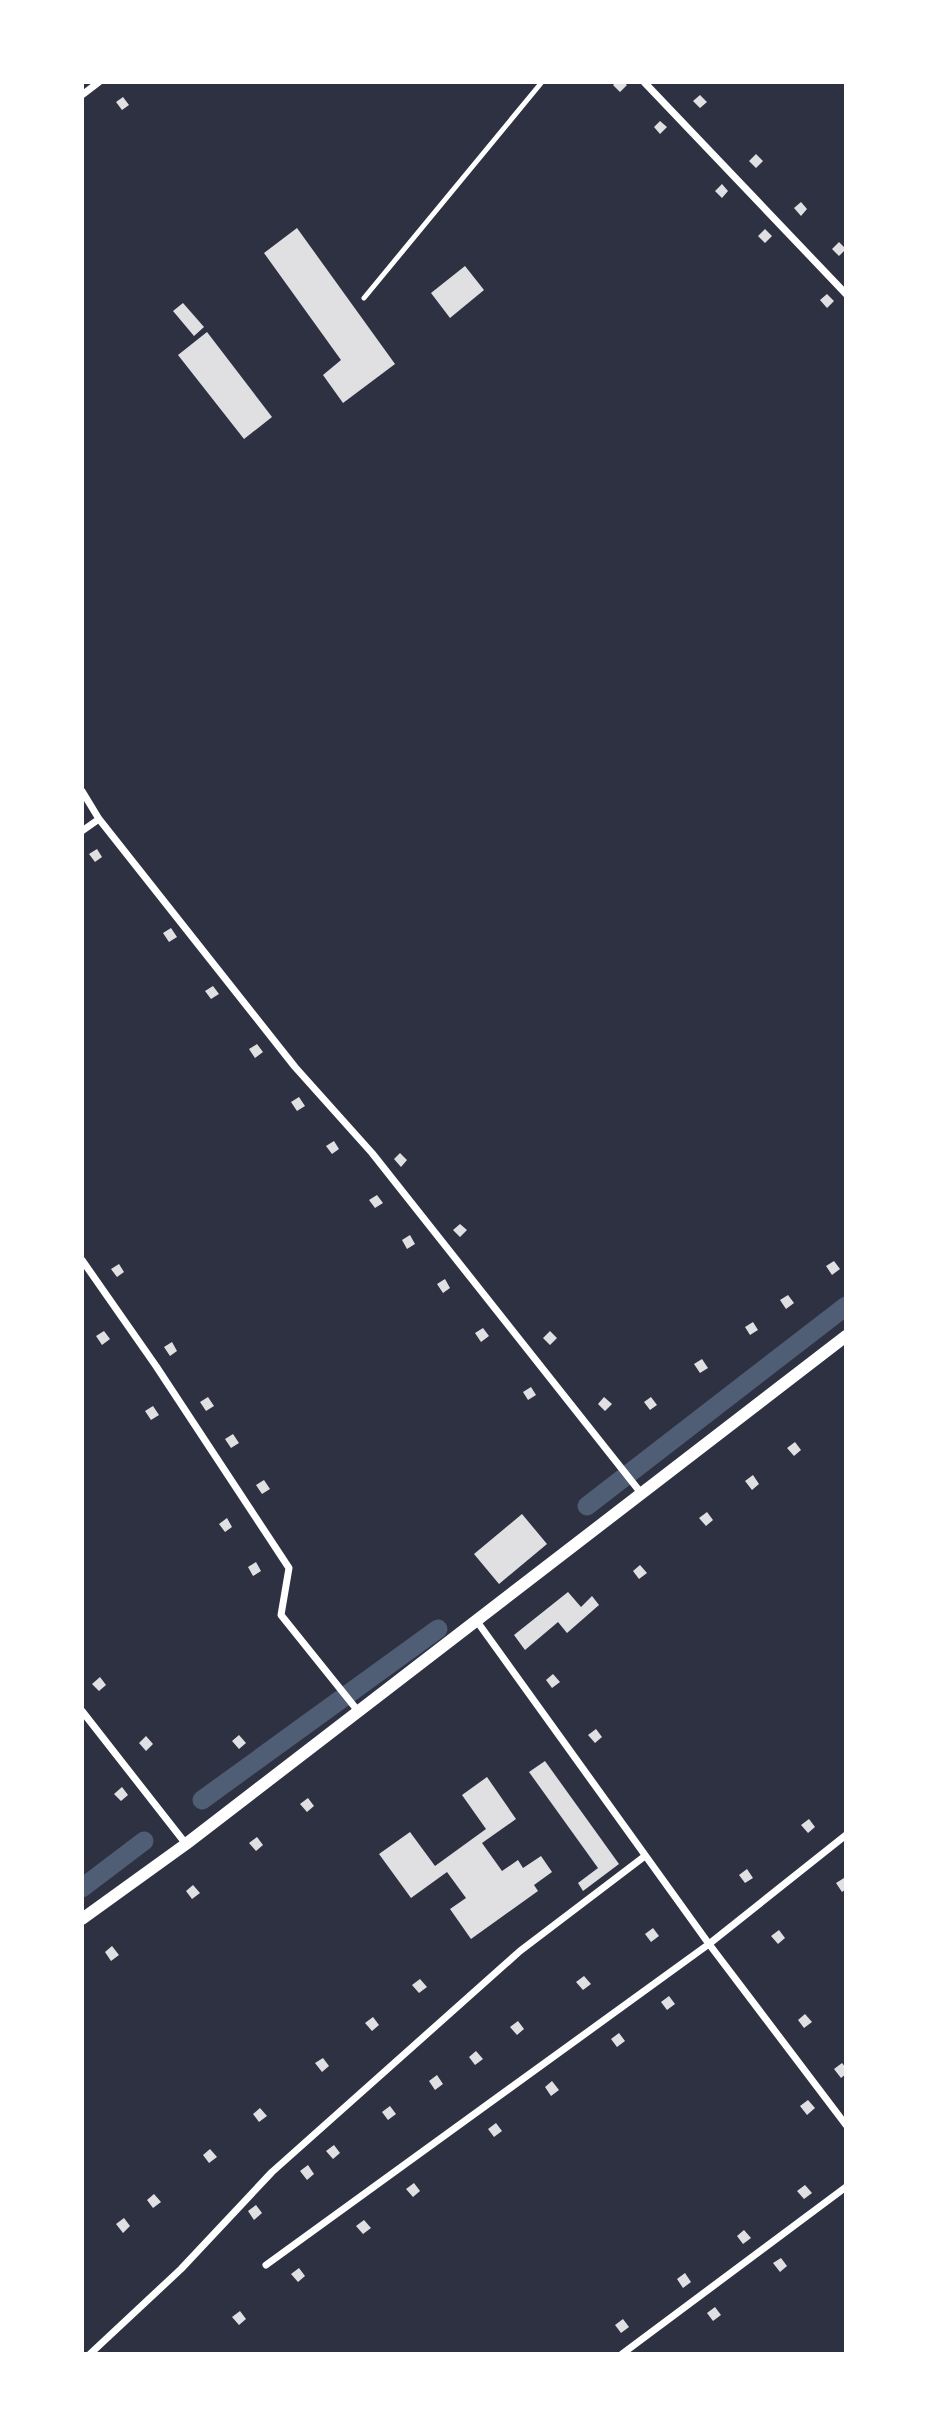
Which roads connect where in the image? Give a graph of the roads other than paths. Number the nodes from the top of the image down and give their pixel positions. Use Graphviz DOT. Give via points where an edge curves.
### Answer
graph roads {
  1 [pos="99,82"];
  2 [pos="542,82"];
  3 [pos="644,82"];
  4 [pos="82,95"];
  5 [pos="846,294"];
  6 [pos="364,298"];
  7 [pos="82,791"];
  8 [pos="99,819"];
  9 [pos="82,831"];
  10 [pos="82,1260"];
  11 [pos="846,1336"];
  12 [pos="641,1493"];
  13 [pos="476,1620"];
  14 [pos="82,1711"];
  15 [pos="358,1711"];
  16 [pos="846,1835"];
  17 [pos="186,1844"];
  18 [pos="645,1856"];
  19 [pos="82,1919"];
  20 [pos="709,1944"];
  21 [pos="846,2125"];
  22 [pos="846,2188"];
  23 [pos="266,2264"];
  24 [pos="90,2354"];
  25 [pos="622,2354"];
  1 -- 4 [label="street"];
  2 -- 6 [label="lane"];
  3 -- 5 [label="street"];
  7 -- 8 [label="street"];
  8 -- 9 [label="street"];
  8 -- 12 [label="street"];
  10 -- 15 [label="street" via="289,1568 281,1615"];
  11 -- 12 [label="street"];
  12 -- 13 [label="street"];
  13 -- 15 [label="street"];
  13 -- 18 [label="street"];
  14 -- 17 [label="street"];
  15 -- 17 [label="street"];
  16 -- 20 [label="street"];
  17 -- 19 [label="street"];
  18 -- 20 [label="street"];
  18 -- 24 [label="street" via="520,1951 271,2172 181,2269"];
  20 -- 21 [label="street"];
  20 -- 23 [label="street"];
  22 -- 25 [label="street"];
}
